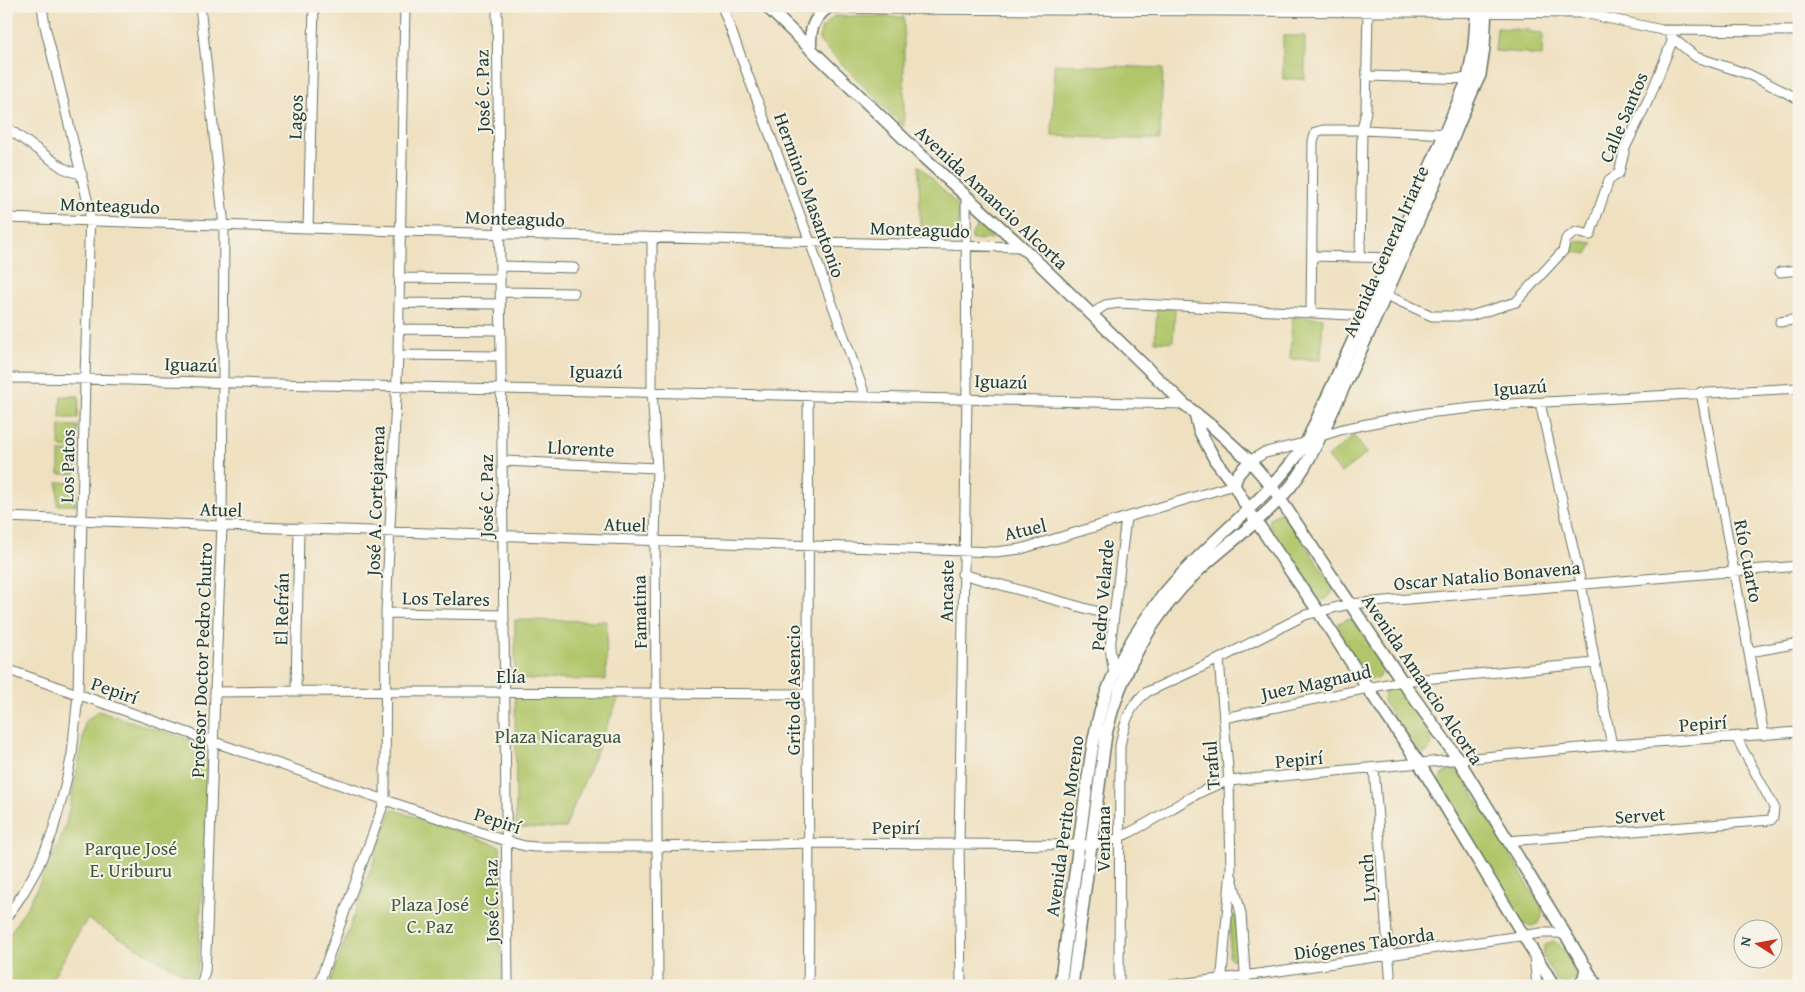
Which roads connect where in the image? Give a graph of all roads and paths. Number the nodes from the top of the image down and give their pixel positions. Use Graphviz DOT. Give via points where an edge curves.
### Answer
graph roads {
  1 [pos="42,6"];
  2 [pos="200,6"];
  3 [pos="314,6"];
  4 [pos="405,6"];
  5 [pos="497,6"];
  6 [pos="722,6"];
  7 [pos="727,6"];
  8 [pos="767,7"];
  9 [pos="825,7"];
  10 [pos="960,7"];
  11 [pos="1481,9"];
  12 [pos="1368,11"];
  13 [pos="1662,30"];
  14 [pos="1799,31"];
  15 [pos="1673,38"];
  16 [pos="811,50"];
  17 [pos="1367,76"];
  18 [pos="1473,79"];
  19 [pos="1799,99"];
  20 [pos="6,126"];
  21 [pos="1362,130"];
  22 [pos="1450,134"];
  23 [pos="82,174"];
  24 [pos="966,196"];
  25 [pos="6,218"];
  26 [pos="91,221"];
  27 [pos="224,226"];
  28 [pos="308,228"];
  29 [pos="400,231"];
  30 [pos="500,233"];
  31 [pos="652,238"];
  32 [pos="810,242"];
  33 [pos="966,246"];
  34 [pos="1022,247"];
  35 [pos="1312,256"];
  36 [pos="1360,257"];
  37 [pos="1397,258"];
  38 [pos="500,266"];
  39 [pos="574,268"];
  40 [pos="1799,270"];
  41 [pos="1780,272"];
  42 [pos="399,278"];
  43 [pos="500,278"];
  44 [pos="500,292"];
  45 [pos="574,293"];
  46 [pos="1386,295"];
  47 [pos="399,304"];
  48 [pos="500,304"];
  49 [pos="1311,313"];
  50 [pos="1091,315"];
  51 [pos="1365,316"];
  52 [pos="1377,316"];
  53 [pos="1799,319"];
  54 [pos="1780,322"];
  55 [pos="398,330"];
  56 [pos="500,330"];
  57 [pos="398,355"];
  58 [pos="500,356"];
  59 [pos="6,378"];
  60 [pos="85,378"];
  61 [pos="222,383"];
  62 [pos="396,385"];
  63 [pos="501,387"];
  64 [pos="1799,388"];
  65 [pos="652,390"];
  66 [pos="1701,392"];
  67 [pos="808,394"];
  68 [pos="865,395"];
  69 [pos="966,398"];
  70 [pos="1540,403"];
  71 [pos="1184,404"];
  72 [pos="1195,413"];
  73 [pos="1321,435"];
  74 [pos="1306,443"];
  75 [pos="503,461"];
  76 [pos="1250,461"];
  77 [pos="657,468"];
  78 [pos="1234,484"];
  79 [pos="1272,487"];
  80 [pos="1281,497"];
  81 [pos="1249,511"];
  82 [pos="6,517"];
  83 [pos="1126,518"];
  84 [pos="82,519"];
  85 [pos="1257,521"];
  86 [pos="222,526"];
  87 [pos="299,528"];
  88 [pos="390,532"];
  89 [pos="503,535"];
  90 [pos="655,541"];
  91 [pos="810,546"];
  92 [pos="963,551"];
  93 [pos="1799,566"];
  94 [pos="1735,572"];
  95 [pos="962,574"];
  96 [pos="1581,583"];
  97 [pos="1350,604"];
  98 [pos="1318,611"];
  99 [pos="386,613"];
  100 [pos="504,615"];
  101 [pos="1112,616"];
  102 [pos="1799,643"];
  103 [pos="1750,652"];
  104 [pos="1219,659"];
  105 [pos="1594,663"];
  106 [pos="6,669"];
  107 [pos="1120,676"];
  108 [pos="1402,681"];
  109 [pos="1367,687"];
  110 [pos="296,691"];
  111 [pos="215,692"];
  112 [pos="386,692"];
  113 [pos="504,693"];
  114 [pos="656,693"];
  115 [pos="78,694"];
  116 [pos="808,694"];
  117 [pos="1139,697"];
  118 [pos="1224,718"];
  119 [pos="1799,732"];
  120 [pos="1764,735"];
  121 [pos="1736,737"];
  122 [pos="214,742"];
  123 [pos="1612,745"];
  124 [pos="1458,759"];
  125 [pos="1419,763"];
  126 [pos="1374,768"];
  127 [pos="1229,781"];
  128 [pos="385,800"];
  129 [pos="1119,837"];
  130 [pos="506,841"];
  131 [pos="1508,841"];
  132 [pos="810,843"];
  133 [pos="959,844"];
  134 [pos="1084,845"];
  135 [pos="657,847"];
  136 [pos="1230,869"];
  137 [pos="6,918"];
  138 [pos="1524,936"];
  139 [pos="1568,938"];
  140 [pos="1534,953"];
  141 [pos="1389,956"];
  142 [pos="1586,967"];
  143 [pos="1244,976"];
  144 [pos="1221,982"];
  145 [pos="1554,985"];
  146 [pos="201,986"];
  147 [pos="318,986"];
  148 [pos="508,986"];
  149 [pos="658,986"];
  150 [pos="808,986"];
  151 [pos="961,986"];
  152 [pos="1060,986"];
  153 [pos="1072,986"];
  154 [pos="1119,986"];
  155 [pos="1162,986"];
  156 [pos="1246,986"];
  157 [pos="1391,986"];
  158 [pos="1537,986"];
  159 [pos="1577,986"];
  160 [pos="1597,986"];
  1 -- 23 [label="street, Los Patos"];
  2 -- 27 [label="street, Profesor Doctor Pedro Chutro"];
  3 -- 28 [label="street, Lagos"];
  4 -- 29 [label="street, José A. Cortejarena"];
  5 -- 30 [label="street, José C. Paz"];
  6 -- 32 [label="street, Herminio Masantonio"];
  7 -- 8 [label="street"];
  8 -- 9 [label="street"];
  8 -- 16 [label="main road, Avenida Amancio Alcorta"];
  9 -- 10 [label="street"];
  9 -- 16 [label="main road" via="810,31"];
  10 -- 12 [label="street"];
  11 -- 12 [label="street"];
  11 -- 13 [label="street" via="1584,12"];
  11 -- 18 [label="main road, Avenida General Iriarte" via="1484,53"];
  12 -- 17 [label="street"];
  13 -- 14 [label="street"];
  13 -- 15 [label="street"];
  15 -- 19 [label="street" via="1696,57 1748,74"];
  15 -- 46 [label="street, Calle Santos" via="1625,148 1619,173 1609,180 1590,235 1576,232 1566,239 1563,251 1516,302 1470,316 1432,316"];
  16 -- 24 [label="main road, Avenida Amancio Alcorta"];
  17 -- 18 [label="street"];
  17 -- 21 [label="street"];
  18 -- 22 [label="main road, Avenida General Iriarte"];
  20 -- 23 [label="street" via="64,168"];
  21 -- 22 [label="street"];
  21 -- 35 [label="street" via="1320,130 1315,134"];
  21 -- 36 [label="street"];
  22 -- 37 [label="main road, Avenida General Iriarte"];
  23 -- 26 [label="street, Los Patos"];
  24 -- 33 [label="street, Ancaste"];
  24 -- 34 [label="main road, Avenida Amancio Alcorta"];
  25 -- 26 [label="street, Monteagudo"];
  26 -- 27 [label="street, Monteagudo"];
  26 -- 60 [label="street, Los Patos"];
  27 -- 28 [label="street, Monteagudo"];
  27 -- 61 [label="street, Profesor Doctor Pedro Chutro"];
  28 -- 29 [label="street, Monteagudo"];
  29 -- 30 [label="street, Monteagudo"];
  29 -- 42 [label="street, José A. Cortejarena"];
  30 -- 31 [label="street, Monteagudo"];
  30 -- 38 [label="street, José C. Paz"];
  31 -- 32 [label="street, Monteagudo"];
  31 -- 65 [label="street, Famatina"];
  32 -- 33 [label="street, Monteagudo"];
  32 -- 68 [label="street, Herminio Masantonio"];
  33 -- 34 [label="street, Monteagudo"];
  33 -- 69 [label="street, Ancaste"];
  34 -- 50 [label="main road, Avenida Amancio Alcorta"];
  35 -- 36 [label="street"];
  35 -- 49 [label="street"];
  36 -- 37 [label="street"];
  37 -- 46 [label="main road, Avenida General Iriarte"];
  37 -- 51 [label="main road, Avenida General Iriarte"];
  38 -- 39 [label="street"];
  38 -- 43 [label="street, José C. Paz"];
  40 -- 41 [label="street"];
  42 -- 43 [label="street"];
  42 -- 47 [label="street, José A. Cortejarena"];
  43 -- 44 [label="street, José C. Paz"];
  44 -- 45 [label="street"];
  44 -- 48 [label="street, José C. Paz"];
  46 -- 52 [label="main road, Avenida General Iriarte"];
  47 -- 48 [label="street"];
  47 -- 55 [label="street, José A. Cortejarena"];
  48 -- 56 [label="street, José C. Paz"];
  49 -- 50 [label="street" via="1119,303 1105,306"];
  49 -- 51 [label="street"];
  50 -- 71 [label="main road, Avenida Amancio Alcorta"];
  51 -- 52 [label="street"];
  51 -- 74 [label="main road, Avenida General Iriarte"];
  52 -- 73 [label="main road, Avenida General Iriarte"];
  53 -- 54 [label="street"];
  55 -- 56 [label="street"];
  55 -- 57 [label="street, José A. Cortejarena"];
  56 -- 58 [label="street, José C. Paz"];
  57 -- 58 [label="street"];
  57 -- 62 [label="street, José A. Cortejarena"];
  58 -- 63 [label="street, José C. Paz"];
  59 -- 60 [label="street, Iguazú"];
  60 -- 61 [label="street, Iguazú"];
  60 -- 84 [label="street, Los Patos"];
  61 -- 62 [label="street, Iguazú"];
  61 -- 86 [label="street, Profesor Doctor Pedro Chutro"];
  62 -- 63 [label="street, Iguazú"];
  62 -- 88 [label="street, José A. Cortejarena"];
  63 -- 65 [label="street, Iguazú"];
  63 -- 75 [label="street, José C. Paz"];
  64 -- 66 [label="street, Iguazú"];
  65 -- 67 [label="street, Iguazú"];
  65 -- 77 [label="street, Famatina"];
  66 -- 70 [label="street, Iguazú"];
  66 -- 94 [label="street, Río Cuarto"];
  67 -- 68 [label="street, Iguazú"];
  67 -- 91 [label="street, Grito de Asencio"];
  68 -- 69 [label="street, Iguazú"];
  69 -- 71 [label="street, Iguazú"];
  69 -- 92 [label="street, Ancaste"];
  70 -- 73 [label="street, Iguazú" via="1426,413"];
  70 -- 96 [label="street"];
  71 -- 72 [label="main road, Avenida Amancio Alcorta"];
  72 -- 76 [label="main road, Avenida Amancio Alcorta"];
  72 -- 78 [label="main road" via="1199,430 1215,460"];
  73 -- 74 [label="street, Iguazú"];
  73 -- 80 [label="main road, Avenida General Iriarte" via="1304,468"];
  74 -- 76 [label="street, Iguazú" via="1264,453"];
  74 -- 79 [label="main road, Avenida General Iriarte"];
  75 -- 77 [label="street, Llorente"];
  75 -- 89 [label="street, José C. Paz"];
  76 -- 78 [label="main road"];
  76 -- 79 [label="main road, Avenida Amancio Alcorta"];
  77 -- 90 [label="street, Famatina"];
  78 -- 81 [label="main road"];
  78 -- 83 [label="street, Atuel"];
  79 -- 80 [label="main road, Avenida Amancio Alcorta"];
  79 -- 81 [label="main road, Avenida General Iriarte"];
  80 -- 85 [label="main road, Avenida General Iriarte"];
  80 -- 97 [label="main road, Avenida Amancio Alcorta"];
  81 -- 85 [label="main road"];
  81 -- 107 [label="main road, Avenida General Iriarte" via="1189,566 1163,595 1130,645"];
  82 -- 84 [label="street, Atuel"];
  83 -- 92 [label="street, Atuel" via="1021,549"];
  83 -- 101 [label="street, Pedro Velarde"];
  84 -- 86 [label="street, Atuel"];
  84 -- 115 [label="street, Los Patos"];
  85 -- 98 [label="main road"];
  85 -- 107 [label="main road, Avenida General Iriarte" via="1198,571 1165,608"];
  86 -- 87 [label="street, Atuel"];
  86 -- 111 [label="street, Profesor Doctor Pedro Chutro"];
  87 -- 88 [label="street, Atuel"];
  87 -- 110 [label="street, El Refrán"];
  88 -- 89 [label="street, Atuel"];
  88 -- 99 [label="street, José A. Cortejarena"];
  89 -- 90 [label="street, Atuel"];
  89 -- 100 [label="street, José C. Paz"];
  90 -- 91 [label="street, Atuel"];
  90 -- 114 [label="street, Famatina"];
  91 -- 92 [label="street, Atuel"];
  91 -- 116 [label="street, Grito de Asencio"];
  92 -- 95 [label="street, Ancaste"];
  93 -- 94 [label="street, Oscar Natalio Bonavena"];
  94 -- 96 [label="street, Oscar Natalio Bonavena"];
  94 -- 103 [label="street, Río Cuarto"];
  95 -- 101 [label="street"];
  95 -- 133 [label="street, Ancaste"];
  96 -- 97 [label="street, Oscar Natalio Bonavena"];
  96 -- 105 [label="street"];
  97 -- 98 [label="street, Oscar Natalio Bonavena"];
  97 -- 108 [label="main road, Avenida Amancio Alcorta"];
  98 -- 104 [label="street, Oscar Natalio Bonavena"];
  98 -- 109 [label="main road"];
  99 -- 100 [label="street, Los Telares"];
  99 -- 112 [label="street, José A. Cortejarena"];
  100 -- 113 [label="street, José C. Paz"];
  101 -- 107 [label="street, Pedro Velarde" via="1110,648"];
  102 -- 103 [label="street"];
  103 -- 120 [label="street, Río Cuarto"];
  104 -- 117 [label="street, Oscar Natalio Bonavena"];
  104 -- 118 [label="street, Traful"];
  105 -- 108 [label="street, Juez Magnaud"];
  105 -- 123 [label="street"];
  106 -- 115 [label="street, Pepirí"];
  107 -- 134 [label="main road, Avenida Perito Moreno"];
  108 -- 109 [label="street, Juez Magnaud"];
  108 -- 124 [label="main road, Avenida Amancio Alcorta"];
  109 -- 118 [label="street, Juez Magnaud"];
  109 -- 125 [label="main road"];
  110 -- 111 [label="street, Elía"];
  110 -- 112 [label="street, Elía"];
  111 -- 122 [label="street, Profesor Doctor Pedro Chutro"];
  112 -- 113 [label="street, Elía"];
  112 -- 128 [label="street, José A. Cortejarena"];
  113 -- 114 [label="street, Elía"];
  113 -- 130 [label="street, José C. Paz"];
  114 -- 116 [label="street, Elía"];
  114 -- 135 [label="street, Famatina"];
  115 -- 122 [label="street, Pepirí"];
  115 -- 137 [label="street, Los Patos" via="72,754 52,834 38,867"];
  116 -- 132 [label="street, Grito de Asencio"];
  117 -- 129 [label="street, Ventana" via="1126,720 1120,746"];
  118 -- 127 [label="street, Traful"];
  119 -- 120 [label="street, Pepirí"];
  120 -- 121 [label="street, Pepirí"];
  121 -- 123 [label="street, Pepirí"];
  121 -- 131 [label="street, Servet" via="1774,806 1771,820"];
  122 -- 128 [label="street, Pepirí"];
  122 -- 146 [label="street, Profesor Doctor Pedro Chutro" via="205,971"];
  123 -- 124 [label="street, Pepirí"];
  124 -- 125 [label="street, Pepirí"];
  124 -- 131 [label="main road, Avenida Amancio Alcorta"];
  125 -- 126 [label="street, Pepirí"];
  125 -- 138 [label="main road"];
  126 -- 127 [label="street, Pepirí"];
  126 -- 141 [label="street, Lynch"];
  127 -- 129 [label="street, Pepirí" via="1202,791"];
  127 -- 136 [label="street, Traful"];
  128 -- 130 [label="street, Pepirí"];
  128 -- 147 [label="street, José A. Cortejarena"];
  129 -- 134 [label="street, Pepirí" via="1109,842"];
  129 -- 154 [label="street, Ventana"];
  130 -- 135 [label="street, Pepirí" via="525,846"];
  130 -- 148 [label="street, José C. Paz"];
  131 -- 139 [label="main road, Avenida Amancio Alcorta"];
  132 -- 133 [label="street, Pepirí"];
  132 -- 135 [label="street, Pepirí"];
  132 -- 150 [label="street, Grito de Asencio"];
  133 -- 134 [label="street, Pepirí"];
  133 -- 151 [label="street, Ancaste"];
  134 -- 152 [label="main road, Avenida Perito Moreno"];
  134 -- 153 [label="main road, Avenida Perito Moreno"];
  135 -- 149 [label="street, Famatina"];
  136 -- 143 [label="street, Traful" via="1241,914"];
  136 -- 144 [label="street, Traful"];
  138 -- 139 [label="street, Diógenes Taborda" via="1548,932"];
  138 -- 140 [label="main road"];
  138 -- 141 [label="street, Diógenes Taborda"];
  139 -- 142 [label="main road, Avenida Amancio Alcorta"];
  140 -- 145 [label="main road"];
  140 -- 158 [label="street"];
  141 -- 143 [label="street, Diógenes Taborda"];
  141 -- 157 [label="street, Lynch"];
  142 -- 159 [label="main road" via="1584,978"];
  142 -- 160 [label="main road, Avenida Amancio Alcorta"];
  143 -- 144 [label="street, Diógenes Taborda"];
  143 -- 156 [label="street, Traful"];
  144 -- 155 [label="street, Diógenes Taborda"];
}
